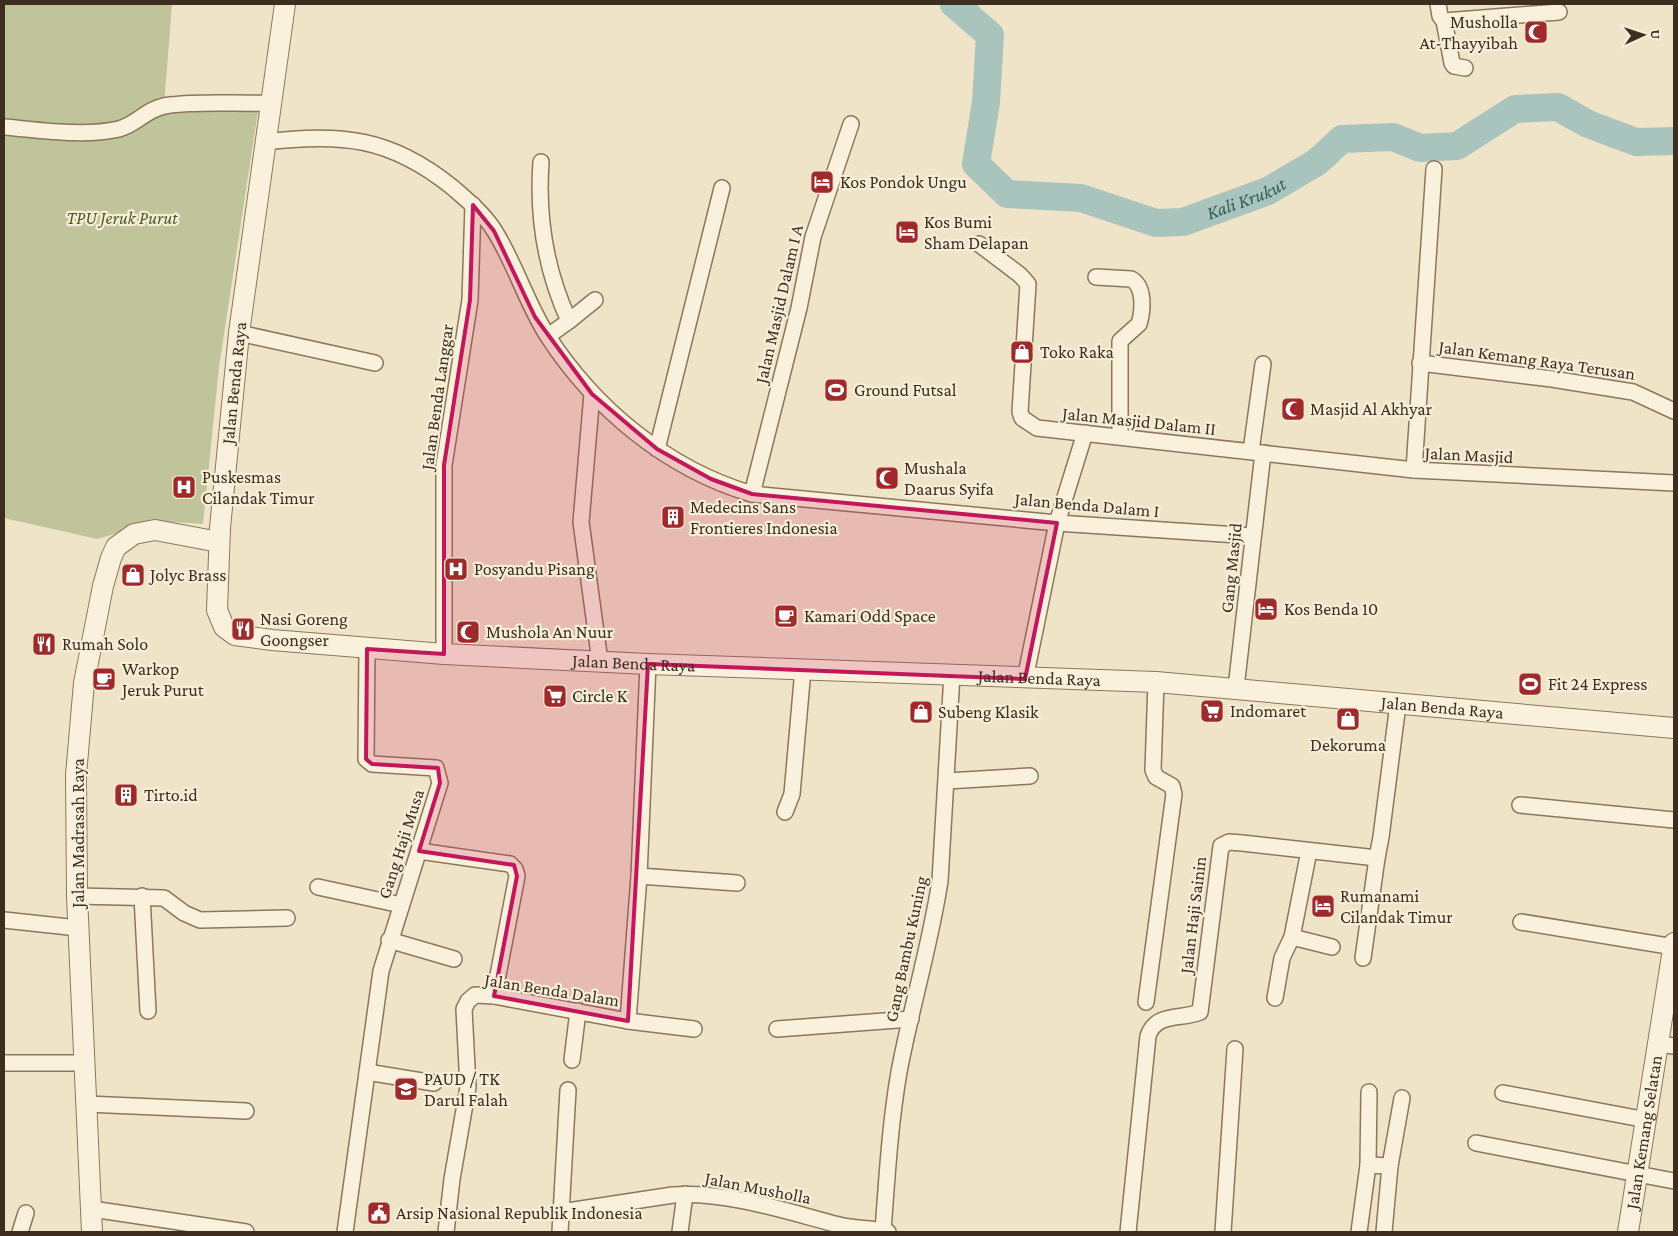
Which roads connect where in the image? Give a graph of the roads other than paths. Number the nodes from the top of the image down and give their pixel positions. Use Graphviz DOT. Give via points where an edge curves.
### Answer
graph roads {
  1 [pos="285,4"];
  2 [pos="1438,4"];
  3 [pos="1559,12"];
  4 [pos="1444,21"];
  5 [pos="1466,68"];
  6 [pos="270,103"];
  7 [pos="851,124"];
  8 [pos="4,127"];
  9 [pos="264,142"];
  10 [pos="541,162"];
  11 [pos="1434,169"];
  12 [pos="722,188"];
  13 [pos="473,205"];
  14 [pos="979,244"];
  15 [pos="1096,277"];
  16 [pos="595,300"];
  17 [pos="569,321"];
  18 [pos="239,333"];
  19 [pos="548,336"];
  20 [pos="1420,362"];
  21 [pos="374,363"];
  22 [pos="1263,364"];
  23 [pos="592,394"];
  24 [pos="1674,411"];
  25 [pos="1085,433"];
  26 [pos="1120,436"];
  27 [pos="657,449"];
  28 [pos="1257,452"];
  29 [pos="1414,470"];
  30 [pos="1674,483"];
  31 [pos="752,494"];
  32 [pos="1057,523"];
  33 [pos="1253,536"];
  34 [pos="219,542"];
  35 [pos="367,649"];
  36 [pos="444,654"];
  37 [pos="600,662"];
  38 [pos="648,664"];
  39 [pos="803,669"];
  40 [pos="952,674"];
  41 [pos="1025,679"];
  42 [pos="1156,682"];
  43 [pos="1236,688"];
  44 [pos="1398,704"];
  45 [pos="1674,728"];
  46 [pos="1030,776"];
  47 [pos="947,781"];
  48 [pos="1520,805"];
  49 [pos="785,812"];
  50 [pos="1674,820"];
  51 [pos="419,851"];
  52 [pos="1309,851"];
  53 [pos="1376,858"];
  54 [pos="639,876"];
  55 [pos="737,883"];
  56 [pos="318,887"];
  57 [pos="77,896"];
  58 [pos="142,896"];
  59 [pos="401,906"];
  60 [pos="286,918"];
  61 [pos="4,920"];
  62 [pos="1521,922"];
  63 [pos="78,928"];
  64 [pos="390,937"];
  65 [pos="1292,937"];
  66 [pos="1674,945"];
  67 [pos="1332,947"];
  68 [pos="1363,958"];
  69 [pos="454,959"];
  70 [pos="494,996"];
  71 [pos="1275,998"];
  72 [pos="1146,1002"];
  73 [pos="148,1011"];
  74 [pos="578,1011"];
  75 [pos="911,1019"];
  76 [pos="628,1022"];
  77 [pos="694,1029"];
  78 [pos="777,1029"];
  79 [pos="1667,1045"];
  80 [pos="1235,1049"];
  81 [pos="572,1060"];
  82 [pos="4,1063"];
  83 [pos="84,1063"];
  84 [pos="367,1072"];
  85 [pos="434,1083"];
  86 [pos="568,1090"];
  87 [pos="1369,1092"];
  88 [pos="1503,1093"];
  89 [pos="1402,1098"];
  90 [pos="87,1104"];
  91 [pos="246,1110"];
  92 [pos="1647,1120"];
  93 [pos="1476,1143"];
  94 [pos="1368,1165"];
  95 [pos="1390,1166"];
  96 [pos="1637,1173"];
  97 [pos="1674,1181"];
  98 [pos="685,1194"];
  99 [pos="92,1209"];
  100 [pos="561,1212"];
  101 [pos="26,1213"];
  102 [pos="841,1229"];
  103 [pos="20,1232"];
  104 [pos="92,1232"];
  105 [pos="246,1232"];
  106 [pos="345,1232"];
  107 [pos="446,1232"];
  108 [pos="560,1232"];
  109 [pos="680,1232"];
  110 [pos="886,1232"];
  111 [pos="1128,1232"];
  112 [pos="1223,1232"];
  113 [pos="1359,1232"];
  114 [pos="1384,1232"];
  115 [pos="1628,1232"];
  1 -- 6 [label="street, Jalan Benda Raya"];
  2 -- 4 [label="street"];
  3 -- 4 [label="street"];
  4 -- 5 [label="street" via="1452,63"];
  6 -- 8 [label="street" via="170,105 145,113 119,129 69,132"];
  6 -- 9 [label="street, Jalan Benda Raya"];
  7 -- 31 [label="street, Jalan Masjid Dalam I A" via="813,238 799,308"];
  9 -- 13 [label="street, Jalan Benda Dalam I" via="348,138 393,150 438,176"];
  9 -- 18 [label="street, Jalan Benda Raya"];
  10 -- 17 [label="street" via="539,196 545,244 554,283"];
  11 -- 20 [label="street"];
  12 -- 27 [label="street"];
  13 -- 19 [label="street, Jalan Benda Dalam I" via="494,230 535,317"];
  13 -- 36 [label="street, Jalan Benda Langgar" via="470,300 444,465"];
  14 -- 25 [label="street, Jalan Masjid Dalam II" via="1026,280 1022,418 1037,428"];
  15 -- 26 [label="street" via="1131,279 1136,281 1141,291 1139,324 1120,341"];
  16 -- 17 [label="street"];
  17 -- 19 [label="street"];
  18 -- 21 [label="street"];
  18 -- 34 [label="street, Jalan Benda Raya"];
  19 -- 23 [label="street, Jalan Benda Dalam I"];
  20 -- 24 [label="street, Jalan Kemang Raya Terusan" via="1633,392"];
  20 -- 29 [label="street"];
  22 -- 28 [label="street, Gang Masjid"];
  23 -- 27 [label="street, Jalan Benda Dalam I"];
  23 -- 37 [label="street" via="581,522"];
  25 -- 26 [label="street, Jalan Masjid Dalam II"];
  25 -- 32 [label="street"];
  26 -- 28 [label="street, Jalan Masjid Dalam II"];
  27 -- 31 [label="street, Jalan Benda Dalam I" via="711,479"];
  28 -- 29 [label="street, Jalan Masjid"];
  28 -- 33 [label="street, Gang Masjid"];
  29 -- 30 [label="street, Jalan Masjid"];
  31 -- 32 [label="street, Jalan Benda Dalam I"];
  32 -- 33 [label="street, Jalan Benda Dalam I"];
  32 -- 41 [label="street"];
  33 -- 43 [label="street, Gang Masjid"];
  34 -- 35 [label="street, Jalan Benda Raya" via="217,610 229,631 245,638"];
  34 -- 57 [label="street, Jalan Madrasah Raya" via="155,530 123,540 111,558 84,683 80,717 76,774"];
  35 -- 36 [label="street, Jalan Benda Raya"];
  35 -- 51 [label="street, Gang Haji Musa" via="366,759 372,764 433,768 439,772 440,783"];
  36 -- 37 [label="street, Jalan Benda Raya"];
  37 -- 38 [label="street, Jalan Benda Raya"];
  38 -- 39 [label="street, Jalan Benda Raya"];
  38 -- 54 [label="street, Jalan Benda Dalam"];
  39 -- 40 [label="street, Jalan Benda Raya"];
  39 -- 49 [label="street" via="792,794"];
  40 -- 41 [label="street, Jalan Benda Raya"];
  40 -- 47 [label="street, Gang Bambu Kuning"];
  41 -- 42 [label="street, Jalan Benda Raya"];
  42 -- 43 [label="street, Jalan Benda Raya"];
  42 -- 72 [label="street" via="1153,770 1156,777 1172,786 1174,794"];
  43 -- 44 [label="street, Jalan Benda Raya"];
  44 -- 45 [label="street, Jalan Benda Raya"];
  44 -- 53 [label="street"];
  46 -- 47 [label="street"];
  47 -- 75 [label="street, Gang Bambu Kuning" via="935,914"];
  48 -- 50 [label="street"];
  51 -- 59 [label="street, Gang Haji Musa"];
  51 -- 70 [label="street" via="510,864 516,869"];
  52 -- 53 [label="street, Jalan Haji Sainin"];
  52 -- 65 [label="street"];
  52 -- 111 [label="street, Jalan Haji Sainin" via="1233,842 1221,846 1200,1012 1159,1021 1150,1028 1148,1036"];
  53 -- 68 [label="street"];
  54 -- 55 [label="street"];
  54 -- 76 [label="street, Jalan Benda Dalam"];
  56 -- 59 [label="street"];
  57 -- 58 [label="street"];
  57 -- 63 [label="street, Jalan Madrasah Raya"];
  58 -- 60 [label="street" via="164,898 188,916 200,920"];
  58 -- 73 [label="street"];
  59 -- 64 [label="street, Gang Haji Musa"];
  61 -- 63 [label="street"];
  62 -- 66 [label="street"];
  63 -- 83 [label="street, Jalan Madrasah Raya"];
  64 -- 69 [label="street"];
  64 -- 84 [label="street, Gang Haji Musa" via="378,985"];
  65 -- 67 [label="street"];
  65 -- 71 [label="street" via="1284,951"];
  66 -- 79 [label="street, Jalan Kemang Selatan"];
  70 -- 74 [label="street, Jalan Benda Dalam"];
  70 -- 107 [label="street, Jalan Benda Dalam" via="475,995 464,1009 468,1087"];
  74 -- 76 [label="street, Jalan Benda Dalam"];
  74 -- 81 [label="street"];
  75 -- 78 [label="street"];
  75 -- 110 [label="street, Gang Bambu Kuning" via="891,1120"];
  76 -- 77 [label="street"];
  79 -- 92 [label="street, Jalan Kemang Selatan"];
  80 -- 112 [label="street"];
  82 -- 83 [label="street"];
  83 -- 90 [label="street, Jalan Madrasah Raya"];
  84 -- 85 [label="street"];
  84 -- 106 [label="street, Gang Haji Musa"];
  86 -- 100 [label="street"];
  87 -- 94 [label="street"];
  88 -- 92 [label="street"];
  89 -- 95 [label="street"];
  90 -- 91 [label="street"];
  90 -- 99 [label="street, Jalan Madrasah Raya"];
  92 -- 96 [label="street, Jalan Kemang Selatan"];
  93 -- 96 [label="street"];
  94 -- 95 [label="street"];
  94 -- 113 [label="street"];
  95 -- 114 [label="street"];
  96 -- 97 [label="street"];
  96 -- 115 [label="street, Jalan Kemang Selatan"];
  98 -- 100 [label="street, Jalan Musholla"];
  98 -- 102 [label="street, Jalan Musholla" via="756,1203"];
  98 -- 109 [label="street"];
  99 -- 104 [label="street, Jalan Madrasah Raya"];
  99 -- 105 [label="street"];
  100 -- 108 [label="street"];
  101 -- 103 [label="street"];
  102 -- 110 [label="street, Jalan Musholla"];
}
